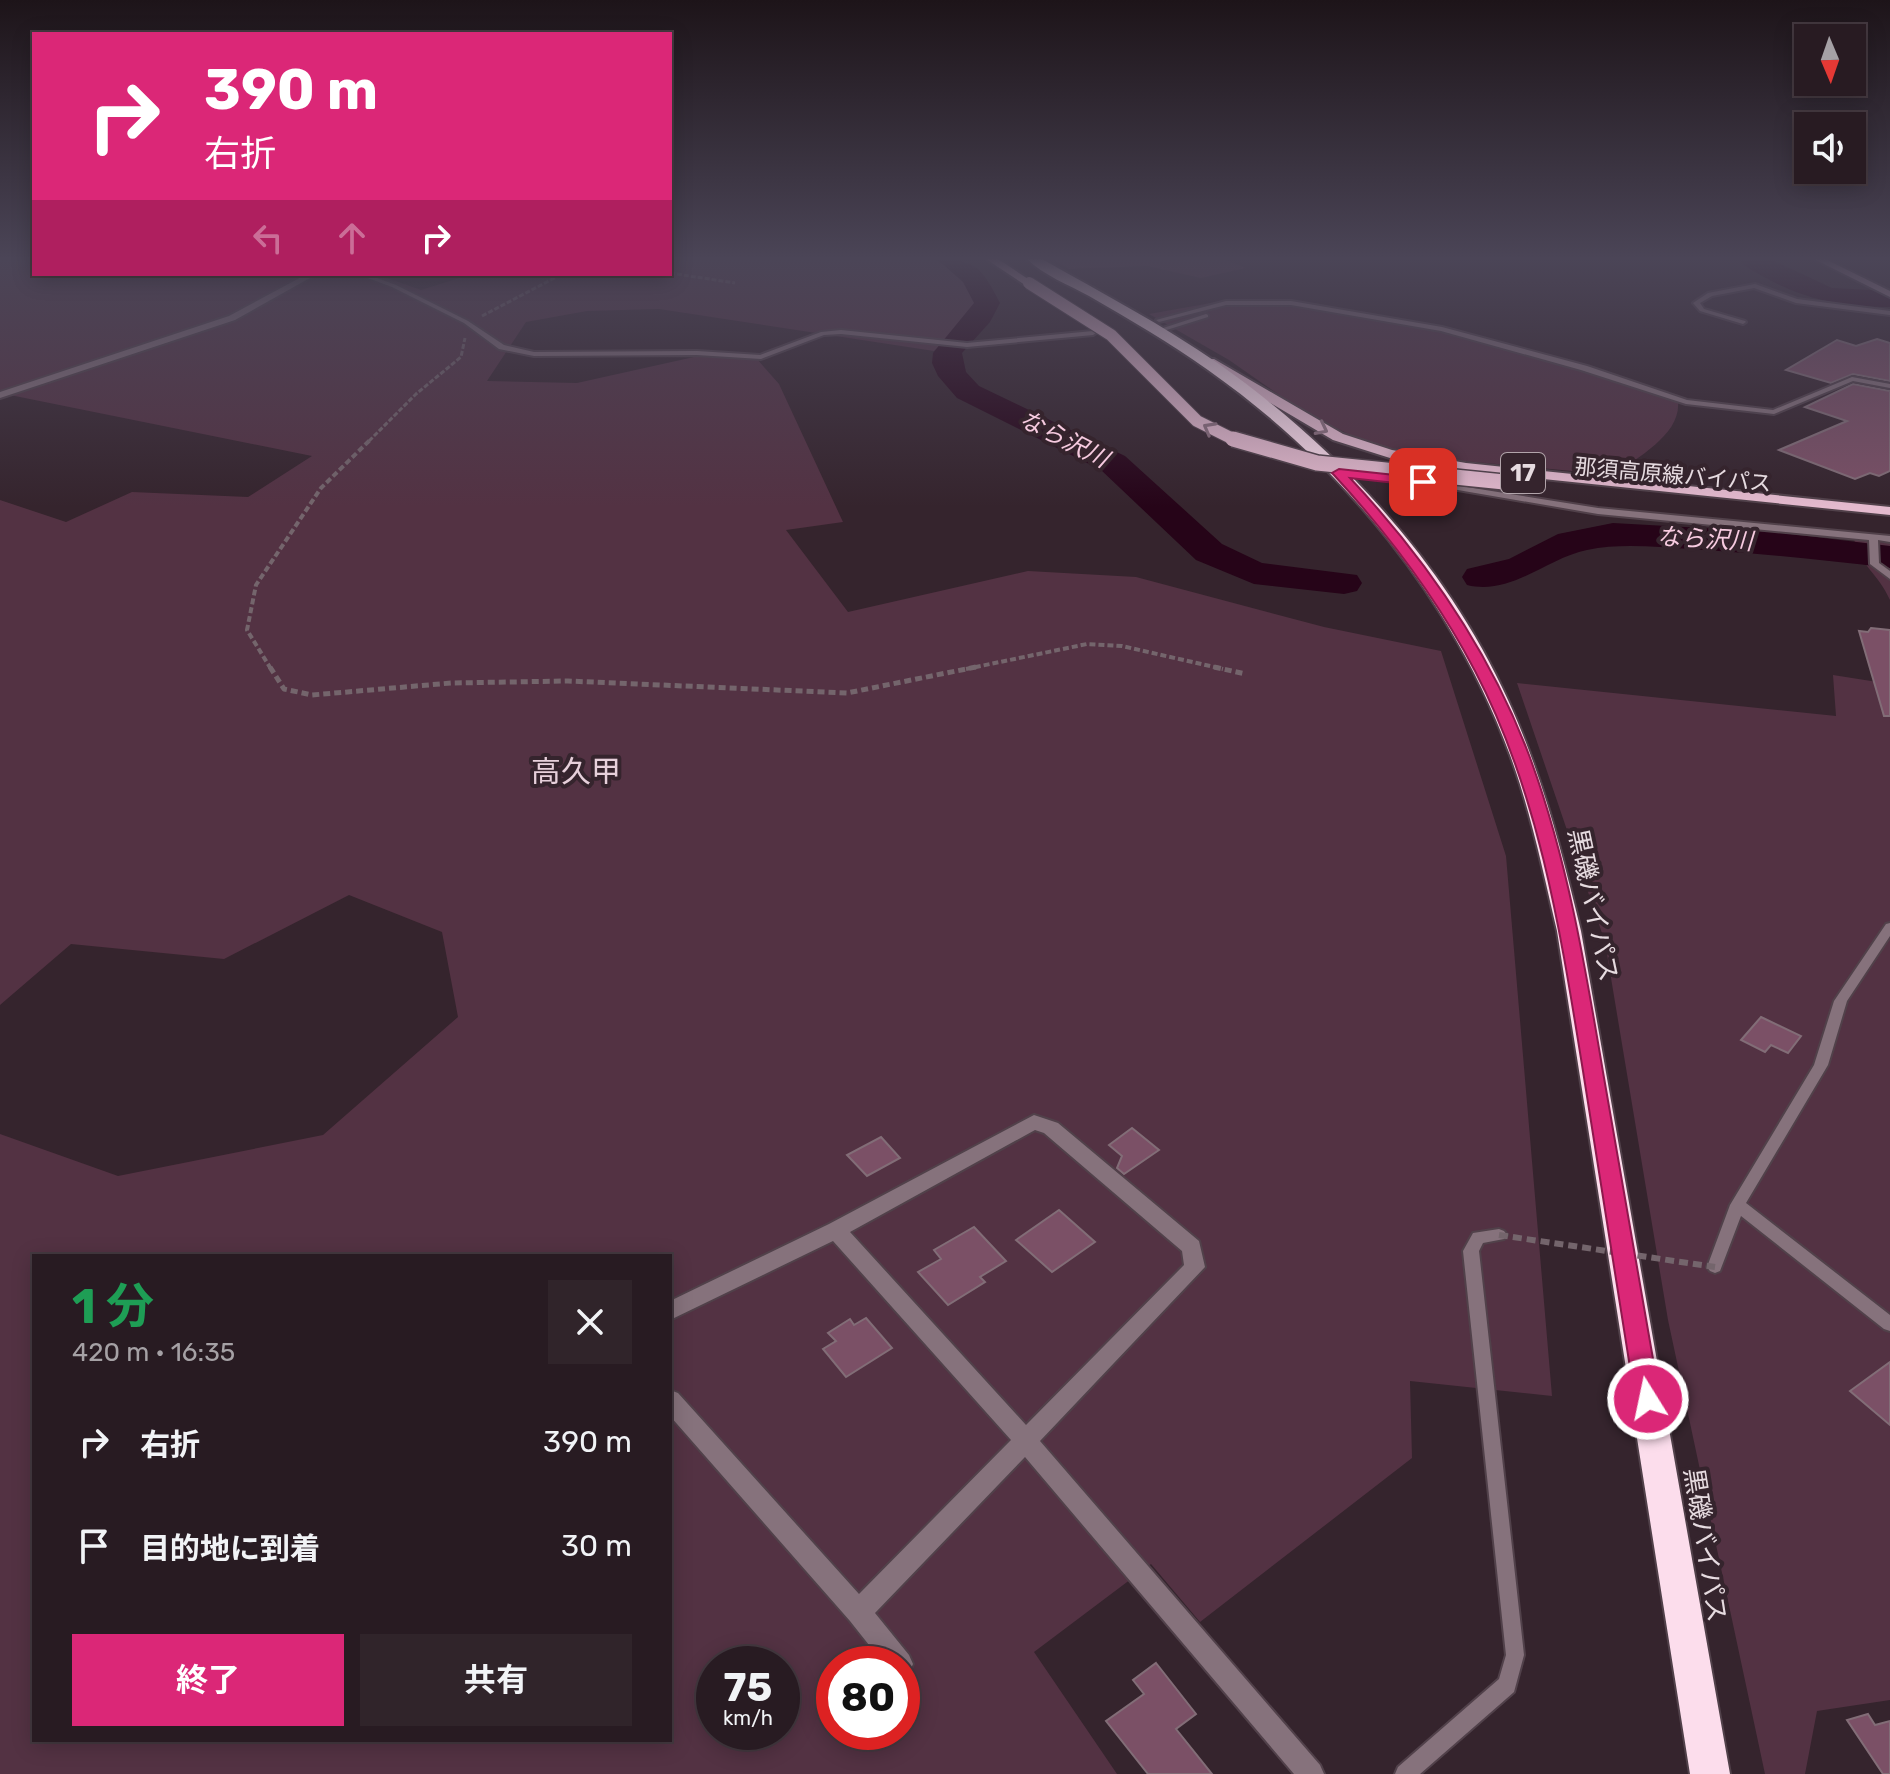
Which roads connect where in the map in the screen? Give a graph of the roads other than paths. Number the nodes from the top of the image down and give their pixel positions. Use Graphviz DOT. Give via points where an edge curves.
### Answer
graph roads {
  1 [pos="160,342"];
  2 [pos="499,342"];
  3 [pos="800,342"];
  4 [pos="942,342"];
  5 [pos="1001,342"];
  6 [pos="1118,342"];
  7 [pos="1176,342"];
  8 [pos="1489,342"];
  9 [pos="1182,347"];
  10 [pos="1890,386"];
  11 [pos="0,395"];
  12 [pos="1339,473"];
  13 [pos="1890,514"];
  14 [pos="1890,539"];
  15 [pos="1874,541"];
  16 [pos="1890,576"];
  17 [pos="1890,927"];
  18 [pos="1737,1205"];
  19 [pos="836,1230"];
  20 [pos="1499,1235"];
  21 [pos="1715,1267"];
  22 [pos="672,1310"];
  23 [pos="1890,1324"];
  24 [pos="672,1402"];
  25 [pos="1026,1441"];
  26 [pos="859,1612"];
  27 [pos="886,1646"];
  28 [pos="1311,1774"];
  29 [pos="1405,1774"];
  30 [pos="1710,1774"];
  1 -- 11 [label="street"];
  2 -- 3 [label="lane" via="515,351 562,355 761,357"];
  4 -- 5 [label="lane"];
  13 -- 6 [label="main road, 那須高原線バイパス / 17, one-way, bridge" via="1317,463 1237,441 1197,421"];
  7 -- 9 [label="highway, 黒磯バイパス"];
  8 -- 10 [label="lane" via="1704,406 1774,412 1852,379"];
  9 -- 12 [label="highway, 黒磯バイパス" via="1266,406"];
  9 -- 13 [label="main road, 那須高原線バイパス / 17, one-way" via="1317,427 1390,454"];
  12 -- 15 [label="lane" via="1598,511"];
  12 -- 30 [label="highway, 黒磯バイパス" via="1429,582 1483,671 1520,753 1541,818 1569,931"];
  14 -- 15 [label="lane"];
  15 -- 16 [label="lane" via="1875,564"];
  17 -- 18 [label="lane" via="1841,1001 1821,1065"];
  18 -- 21 [label="lane"];
  18 -- 23 [label="lane"];
  19 -- 22 [label="street"];
  19 -- 25 [label="street"];
  19 -- 25 [label="street" via="1034,1122 1051,1128 1192,1247 1195,1267"];
  20 -- 29 [label="lane" via="1478,1237 1471,1251 1515,1655 1507,1685"];
  24 -- 26 [label="street"];
  25 -- 26 [label="street"];
  25 -- 28 [label="street"];
  26 -- 27 [label="street"];
}
